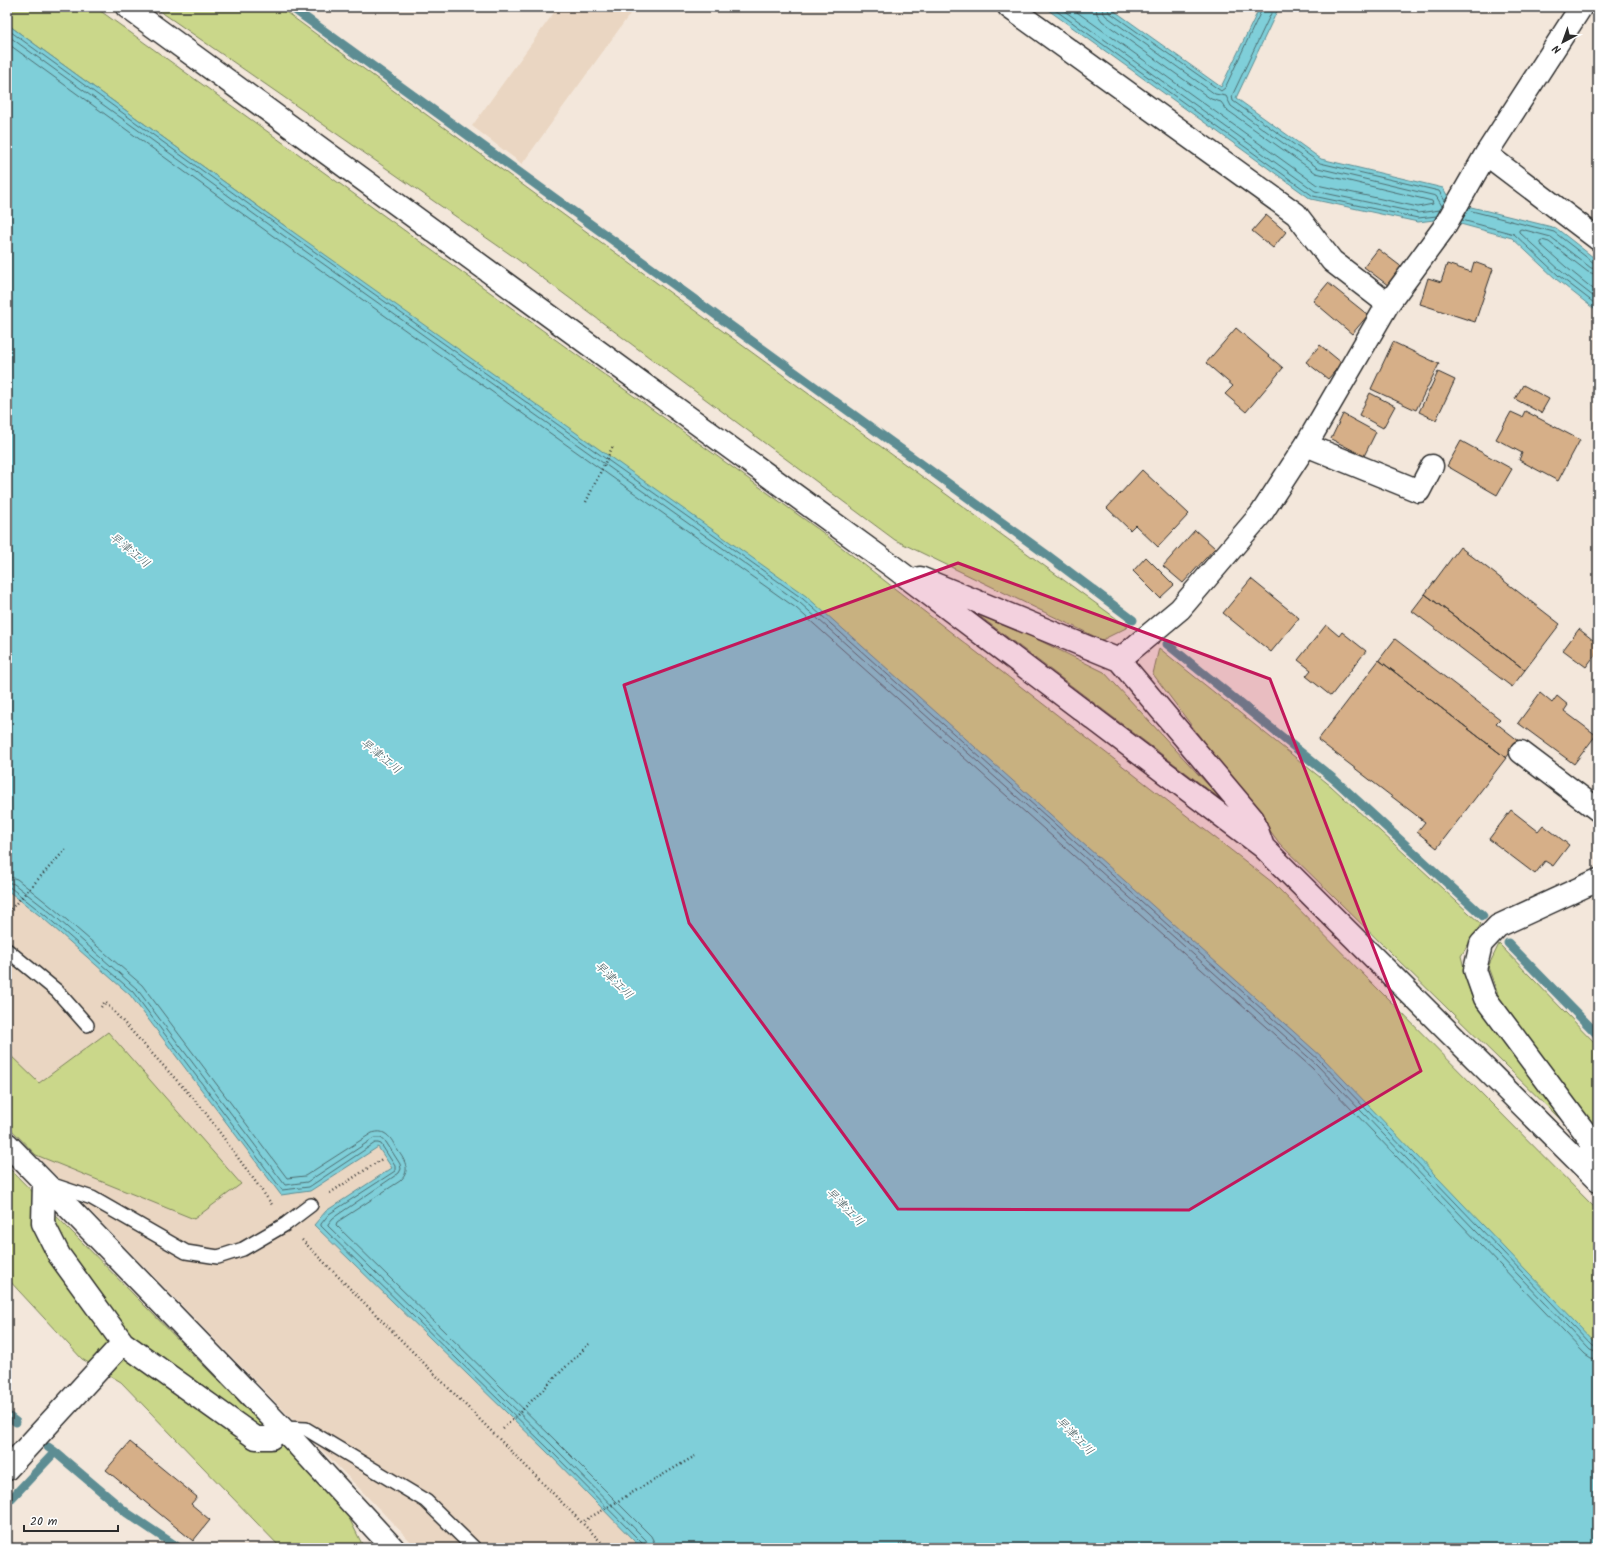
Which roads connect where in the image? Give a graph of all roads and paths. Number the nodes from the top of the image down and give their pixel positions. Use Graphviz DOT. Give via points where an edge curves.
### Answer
graph roads {
  1 [pos="127,7"];
  2 [pos="1009,7"];
  3 [pos="1580,7"];
  4 [pos="1486,154"];
  5 [pos="1598,239"];
  6 [pos="1388,304"];
  7 [pos="1306,445"];
  8 [pos="613,446"];
  9 [pos="1432,466"];
  10 [pos="586,502"];
  11 [pos="892,566"];
  12 [pos="1119,660"];
  13 [pos="1521,752"];
  14 [pos="1598,810"];
  15 [pos="1263,847"];
  16 [pos="66,849"];
  17 [pos="1598,880"];
  18 [pos="8,912"];
  19 [pos="7,950"];
  20 [pos="87,1025"];
  21 [pos="7,1144"];
  22 [pos="382,1159"];
  23 [pos="1597,1179"];
  24 [pos="44,1182"];
  25 [pos="311,1205"];
  26 [pos="286,1224"];
  27 [pos="123,1343"];
  28 [pos="590,1344"];
  29 [pos="282,1428"];
  30 [pos="503,1429"];
  31 [pos="695,1456"];
  32 [pos="7,1469"];
  33 [pos="584,1521"];
  34 [pos="393,1548"];
  35 [pos="474,1548"];
  36 [pos="607,1548"];
  1 -- 11 [label="street"];
  2 -- 6 [label="street" via="1296,214 1332,261"];
  3 -- 4 [label="street"];
  4 -- 5 [label="street"];
  4 -- 6 [label="street" via="1443,229"];
  6 -- 7 [label="street"];
  7 -- 9 [label="street" via="1419,491"];
  7 -- 12 [label="street" via="1261,514 1180,609"];
  8 -- 10 [label="path"];
  11 -- 12 [label="street"];
  11 -- 15 [label="street"];
  12 -- 15 [label="street" via="1253,820"];
  13 -- 14 [label="street"];
  15 -- 23 [label="street"];
  16 -- 18 [label="path"];
  17 -- 23 [label="street" via="1498,926 1480,944 1475,970 1485,998 1590,1139"];
  19 -- 20 [label="lane" via="57,991"];
  20 -- 26 [label="path" via="105,1002 202,1108"];
  21 -- 24 [label="street"];
  22 -- 25 [label="path"];
  24 -- 26 [label="lane" via="92,1198 186,1252 218,1257 243,1249"];
  24 -- 27 [label="street" via="43,1223 59,1255"];
  24 -- 29 [label="street"];
  25 -- 26 [label="lane"];
  26 -- 36 [label="path"];
  27 -- 29 [label="street" via="256,1438 271,1438"];
  27 -- 32 [label="street"];
  28 -- 30 [label="path"];
  29 -- 34 [label="street"];
  29 -- 35 [label="lane" via="306,1429 426,1501"];
  31 -- 33 [label="path"];
}
